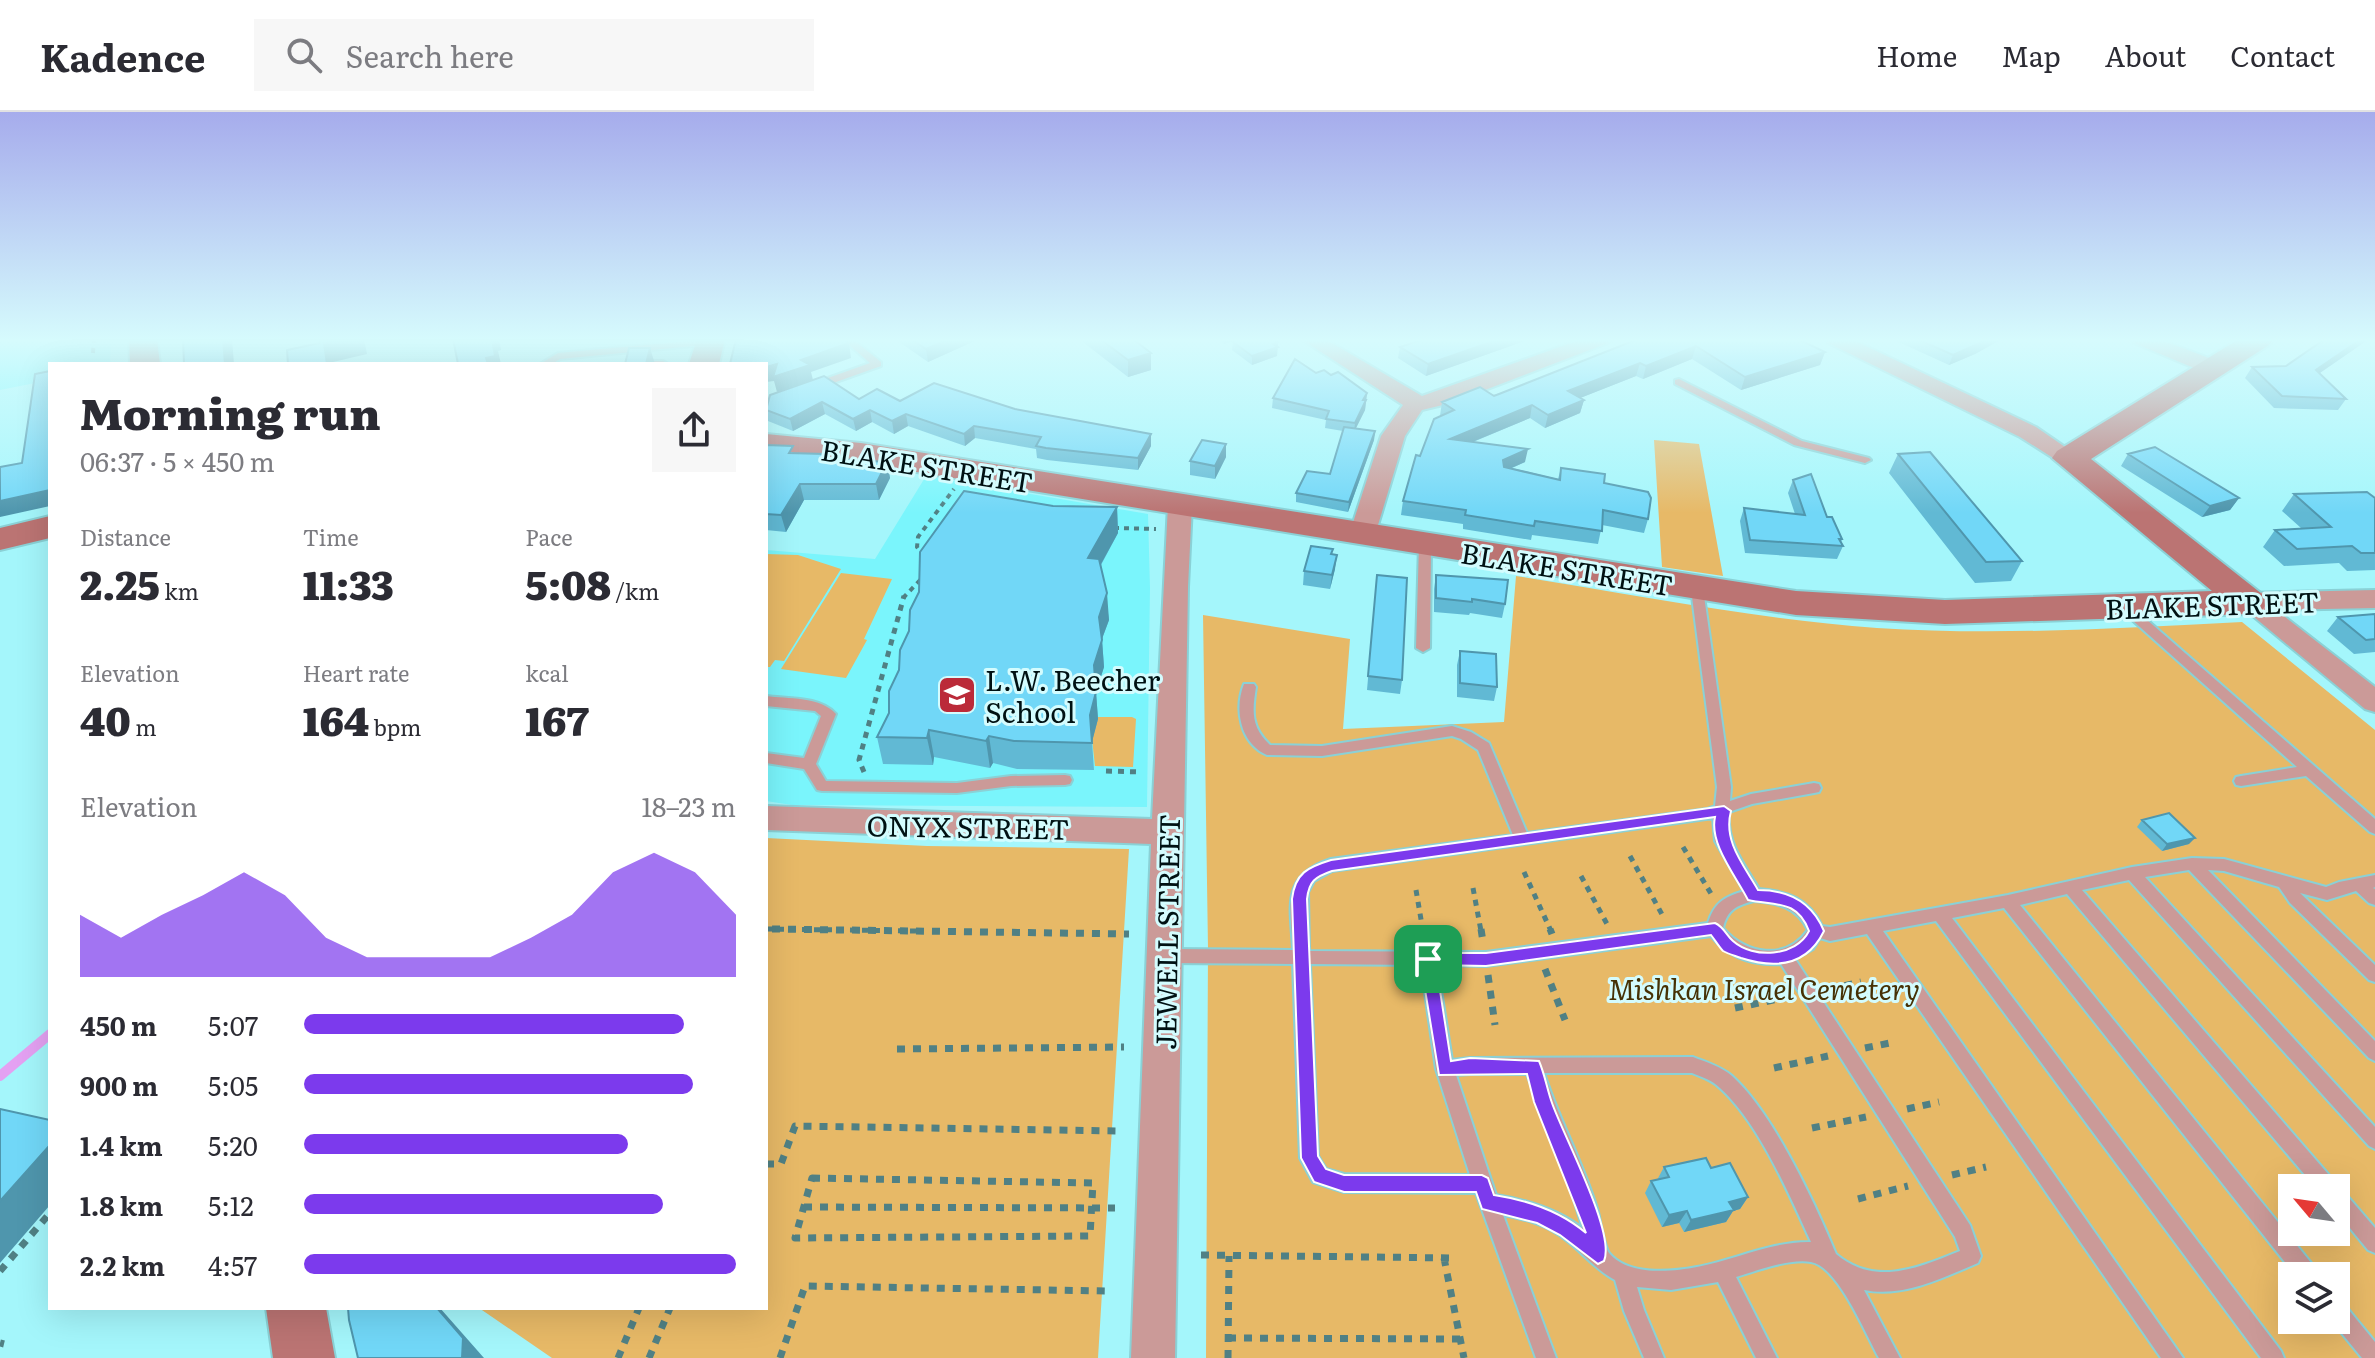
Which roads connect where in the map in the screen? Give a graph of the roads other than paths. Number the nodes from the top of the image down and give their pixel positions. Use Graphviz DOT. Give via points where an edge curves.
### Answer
graph roads {
  1 [pos="1403,397"];
  2 [pos="1445,397"];
  3 [pos="1709,397"];
  4 [pos="1956,397"];
  5 [pos="2167,397"];
  6 [pos="1416,402"];
  7 [pos="768,444"];
  8 [pos="2069,458"];
  9 [pos="1865,460"];
  10 [pos="1168,517"];
  11 [pos="48,527"];
  12 [pos="1362,535"];
  13 [pos="0,539"];
  14 [pos="1425,545"];
  15 [pos="1697,589"];
  16 [pos="2375,599"];
  17 [pos="2249,602"];
  18 [pos="2126,608"];
  19 [pos="1423,648"];
  20 [pos="1249,687"];
  21 [pos="768,701"];
  22 [pos="2375,702"];
  23 [pos="768,758"];
  24 [pos="809,764"];
  25 [pos="2309,770"];
  26 [pos="1065,780"];
  27 [pos="2241,781"];
  28 [pos="1814,788"];
  29 [pos="1724,811"];
  30 [pos="768,818"];
  31 [pos="2375,828"];
  32 [pos="1170,832"];
  33 [pos="1523,840"];
  34 [pos="2192,864"];
  35 [pos="2132,873"];
  36 [pos="2367,882"];
  37 [pos="2285,883"];
  38 [pos="2071,888"];
  39 [pos="1754,895"];
  40 [pos="2375,899"];
  41 [pos="2008,901"];
  42 [pos="1941,915"];
  43 [pos="1871,927"];
  44 [pos="1715,929"];
  45 [pos="1816,931"];
  46 [pos="1166,956"];
  47 [pos="1785,957"];
  48 [pos="1302,958"];
  49 [pos="1428,959"];
  50 [pos="2375,975"];
  51 [pos="2375,1053"];
  52 [pos="1533,1066"];
  53 [pos="1445,1069"];
  54 [pos="2375,1140"];
  55 [pos="2316,1174"];
  56 [pos="1485,1193"];
  57 [pos="2350,1214"];
  58 [pos="2375,1243"];
  59 [pos="1598,1255"];
  60 [pos="1827,1255"];
  61 [pos="2298,1262"];
  62 [pos="1723,1272"];
  63 [pos="1843,1273"];
  64 [pos="1623,1274"];
  65 [pos="296,1310"];
  66 [pos="2350,1327"];
  67 [pos="304,1358"];
  68 [pos="1153,1358"];
  69 [pos="1546,1358"];
  70 [pos="1654,1358"];
  71 [pos="1767,1358"];
  72 [pos="1890,1358"];
  73 [pos="2173,1358"];
  74 [pos="2274,1358"];
  75 [pos="2375,1358"];
  1 -- 6 [label="street"];
  2 -- 6 [label="street"];
  3 -- 9 [label="lane" via="1798,443"];
  4 -- 8 [label="street"];
  5 -- 8 [label="street"];
  6 -- 12 [label="street" via="1393,436"];
  7 -- 10 [label="street, BLAKE STREET" via="861,453"];
  8 -- 17 [label="street"];
  10 -- 12 [label="street, BLAKE STREET"];
  10 -- 32 [label="street, JEWELL STREET" via="1175,587"];
  11 -- 13 [label="street"];
  12 -- 14 [label="street, BLAKE STREET"];
  14 -- 15 [label="street, BLAKE STREET"];
  14 -- 19 [label="lane"];
  15 -- 18 [label="street, BLAKE STREET" via="1905,611"];
  15 -- 29 [label="lane"];
  16 -- 17 [label="street, BLAKE STREET"];
  17 -- 18 [label="street, BLAKE STREET"];
  17 -- 22 [label="street"];
  18 -- 25 [label="lane"];
  20 -- 33 [label="lane" via="1245,710 1253,737 1267,750 1322,751 1452,731 1478,741"];
  21 -- 24 [label="lane" via="818,707 829,714"];
  23 -- 24 [label="lane"];
  24 -- 26 [label="lane" via="822,786 957,788"];
  25 -- 27 [label="lane"];
  25 -- 31 [label="lane"];
  28 -- 29 [label="lane" via="1751,799"];
  29 -- 33 [label="lane"];
  29 -- 39 [label="lane" via="1723,841"];
  30 -- 32 [label="street, ONYX STREET"];
  32 -- 46 [label="street, JEWELL STREET"];
  33 -- 48 [label="lane" via="1331,865 1310,873 1299,899"];
  34 -- 35 [label="lane"];
  34 -- 37 [label="lane" via="2224,865"];
  34 -- 51 [label="lane"];
  35 -- 38 [label="lane"];
  35 -- 54 [label="lane"];
  36 -- 37 [label="lane" via="2327,894"];
  36 -- 40 [label="lane"];
  37 -- 50 [label="lane"];
  38 -- 41 [label="lane"];
  38 -- 55 [label="lane"];
  39 -- 44 [label="lane" via="1722,906"];
  39 -- 45 [label="lane" via="1791,901 1811,918"];
  41 -- 42 [label="lane"];
  41 -- 61 [label="lane"];
  42 -- 43 [label="lane"];
  42 -- 74 [label="lane"];
  43 -- 45 [label="lane" via="1830,934"];
  43 -- 73 [label="lane"];
  44 -- 47 [label="lane" via="1740,952 1764,959"];
  44 -- 49 [label="lane" via="1486,959"];
  45 -- 47 [label="lane" via="1811,943"];
  46 -- 48 [label="lane"];
  46 -- 68 [label="street, JEWELL STREET"];
  47 -- 63 [label="lane" via="1963,1232 1971,1256 1915,1278 1873,1282"];
  48 -- 49 [label="lane"];
  48 -- 56 [label="lane" via="1309,1158 1320,1176 1344,1183"];
  49 -- 53 [label="lane"];
  52 -- 53 [label="lane"];
  52 -- 59 [label="lane" via="1594,1226"];
  52 -- 60 [label="lane" via="1693,1065 1714,1073 1746,1107"];
  53 -- 56 [label="lane"];
  56 -- 59 [label="lane" via="1567,1228"];
  56 -- 69 [label="lane"];
  57 -- 58 [label="lane"];
  59 -- 64 [label="lane"];
  60 -- 62 [label="lane" via="1804,1251"];
  60 -- 63 [label="lane"];
  62 -- 64 [label="lane" via="1649,1280"];
  62 -- 71 [label="lane"];
  63 -- 72 [label="lane"];
  64 -- 70 [label="lane"];
  65 -- 67 [label="street"];
  66 -- 75 [label="lane"];
}
